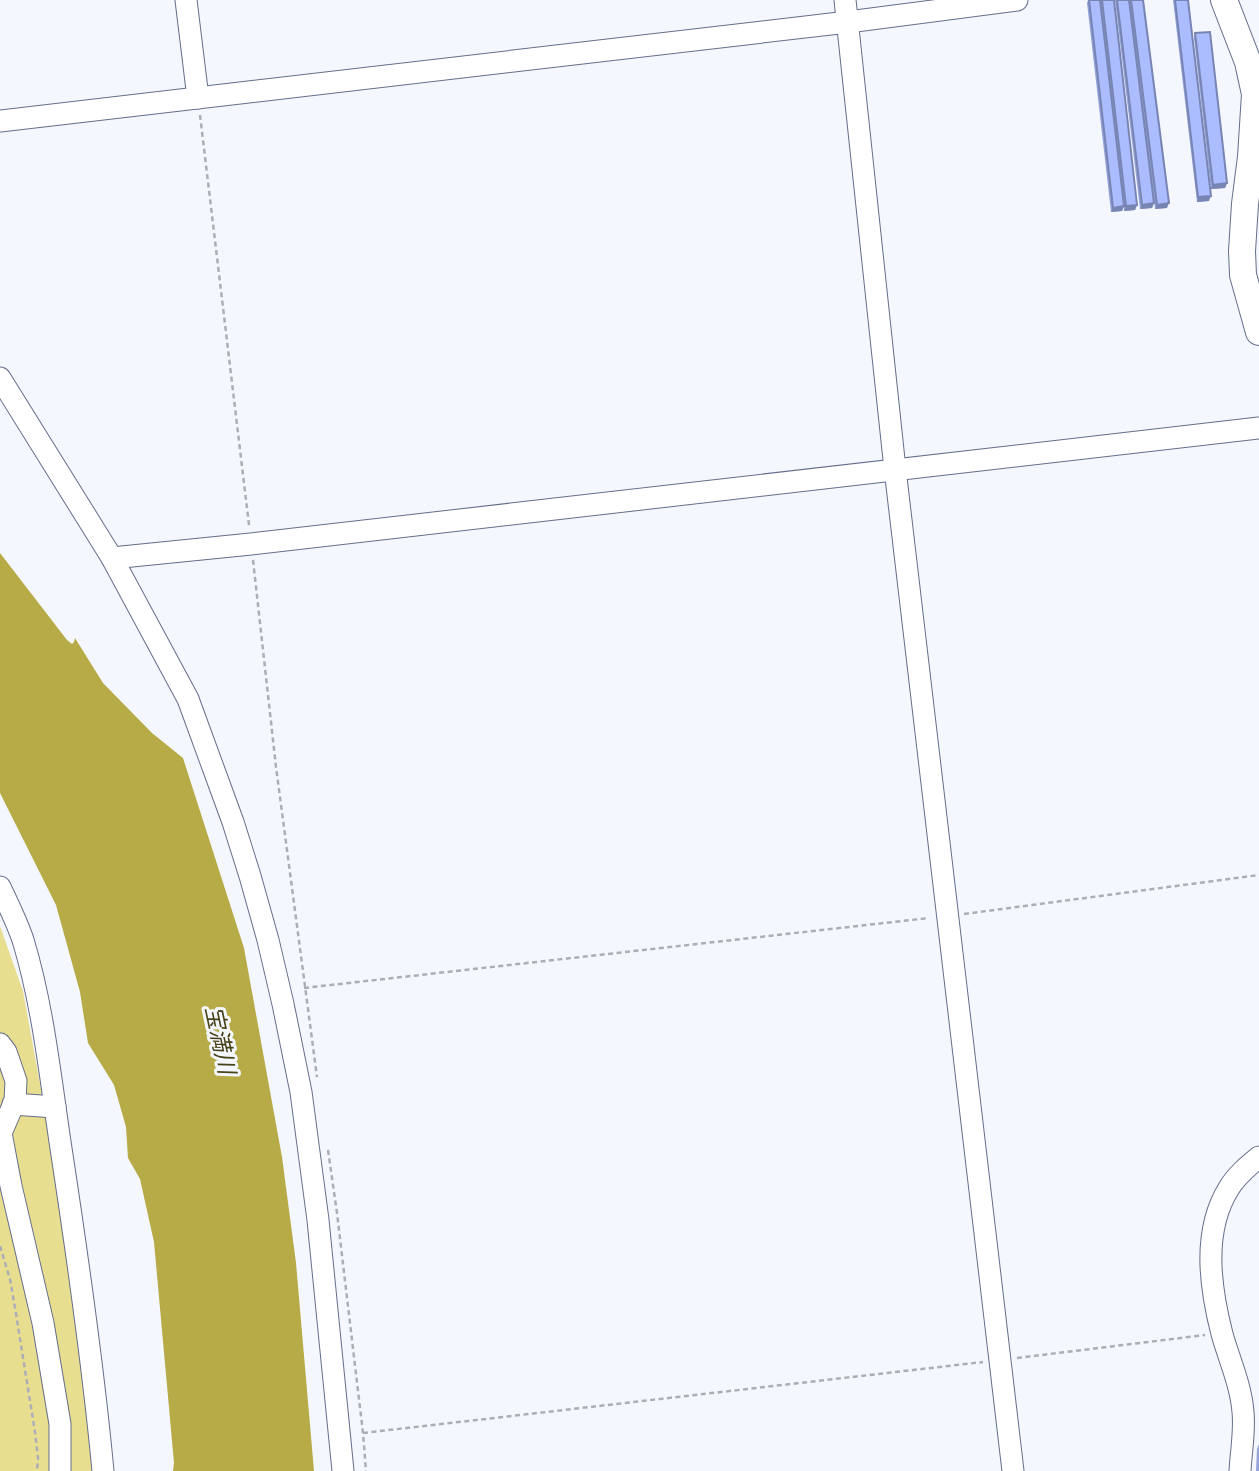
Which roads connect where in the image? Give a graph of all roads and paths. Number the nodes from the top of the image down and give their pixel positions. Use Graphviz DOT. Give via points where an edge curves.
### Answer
graph roads {
  1 [pos="186,0"];
  2 [pos="845,0"];
  3 [pos="1017,0"];
  4 [pos="1224,0"];
  5 [pos="848,22"];
  6 [pos="198,98"];
  7 [pos="0,121"];
  8 [pos="1255,157"];
  9 [pos="1252,203"];
  10 [pos="1259,332"];
  11 [pos="0,378"];
  12 [pos="1259,428"];
  13 [pos="895,469"];
  14 [pos="251,544"];
  15 [pos="112,558"];
  16 [pos="1259,875"];
  17 [pos="0,887"];
  18 [pos="948,916"];
  19 [pos="0,1044"];
  20 [pos="13,1104"];
  21 [pos="55,1107"];
  22 [pos="0,1133"];
  23 [pos="1259,1157"];
  24 [pos="5,1190"];
  25 [pos="0,1246"];
  26 [pos="1222,1333"];
  27 [pos="1001,1359"];
  28 [pos="363,1433"];
  29 [pos="37,1471"];
  30 [pos="60,1471"];
  31 [pos="103,1471"];
  32 [pos="343,1471"];
  33 [pos="1013,1471"];
  34 [pos="1240,1471"];
  1 -- 6 [label="street"];
  2 -- 5 [label="street"];
  3 -- 5 [label="street"];
  4 -- 8 [label="main road" via="1253,78"];
  5 -- 6 [label="street"];
  5 -- 13 [label="street"];
  6 -- 7 [label="street"];
  6 -- 14 [label="path"];
  8 -- 9 [label="main road"];
  9 -- 10 [label="main road" via="1242,251 1243,275"];
  11 -- 15 [label="street"];
  12 -- 13 [label="street"];
  13 -- 14 [label="street"];
  13 -- 18 [label="street"];
  14 -- 15 [label="street"];
  14 -- 18 [label="path" via="304,988"];
  15 -- 32 [label="street" via="188,699 233,822 268,940 301,1092"];
  16 -- 18 [label="path"];
  17 -- 21 [label="street" via="32,977"];
  18 -- 27 [label="street"];
  19 -- 20 [label="street" via="16,1081"];
  20 -- 21 [label="street"];
  20 -- 22 [label="street"];
  21 -- 31 [label="street" via="91,1353"];
  22 -- 24 [label="street"];
  23 -- 26 [label="street" via="1230,1186 1212,1233 1211,1284"];
  24 -- 30 [label="street" via="43,1323 60,1424"];
  25 -- 29 [label="path" via="15,1308"];
  26 -- 27 [label="path"];
  26 -- 34 [label="street" via="1243,1412"];
  27 -- 28 [label="path"];
  27 -- 33 [label="street"];
}
